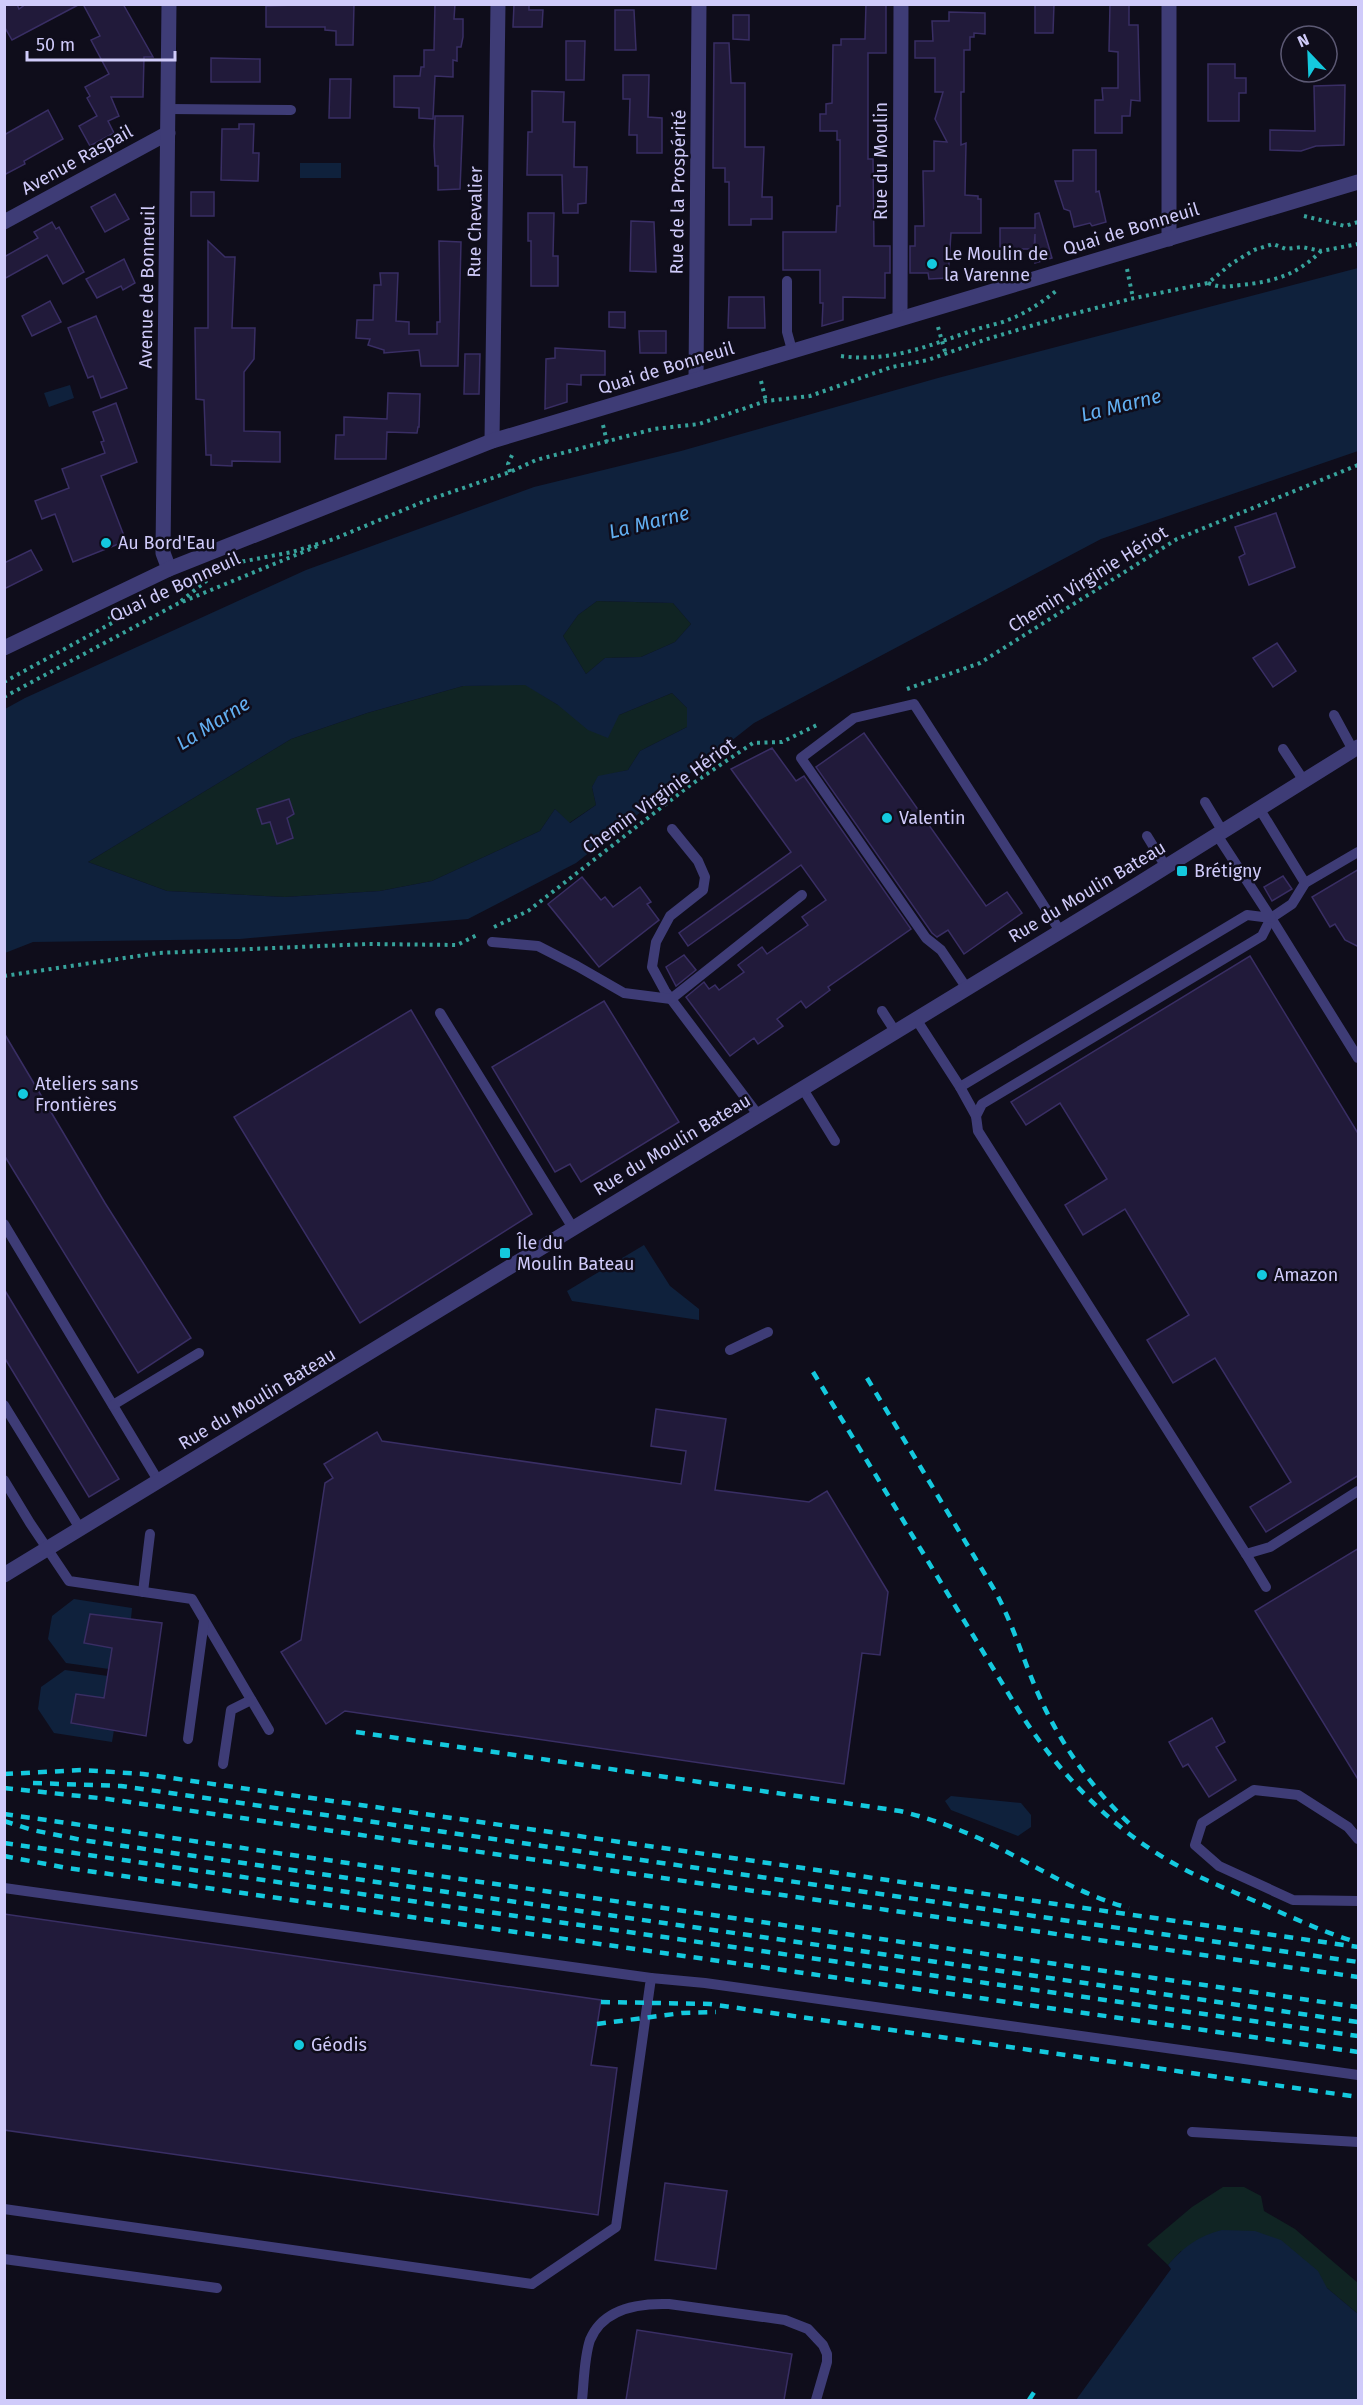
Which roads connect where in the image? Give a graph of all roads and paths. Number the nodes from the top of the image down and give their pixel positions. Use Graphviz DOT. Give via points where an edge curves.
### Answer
graph roads {
  1 [pos="169,4"];
  2 [pos="498,4"];
  3 [pos="699,4"];
  4 [pos="901,4"];
  5 [pos="1169,4"];
  6 [pos="168,109"];
  7 [pos="291,110"];
  8 [pos="168,133"];
  9 [pos="1359,182"];
  10 [pos="1314,213"];
  11 [pos="4,222"];
  12 [pos="1359,222"];
  13 [pos="1169,238"];
  14 [pos="1359,244"];
  15 [pos="1321,252"];
  16 [pos="1136,266"];
  17 [pos="1127,269"];
  18 [pos="1116,272"];
  19 [pos="787,281"];
  20 [pos="1208,282"];
  21 [pos="1039,294"];
  22 [pos="1134,298"];
  23 [pos="900,318"];
  24 [pos="932,326"];
  25 [pos="942,343"];
  26 [pos="792,350"];
  27 [pos="848,352"];
  28 [pos="945,355"];
  29 [pos="696,380"];
  30 [pos="761,381"];
  31 [pos="766,401"];
  32 [pos="613,420"];
  33 [pos="603,425"];
  34 [pos="591,426"];
  35 [pos="492,441"];
  36 [pos="607,442"];
  37 [pos="505,453"];
  38 [pos="1359,465"];
  39 [pos="510,472"];
  40 [pos="334,539"];
  41 [pos="169,569"];
  42 [pos="177,604"];
  43 [pos="119,610"];
  44 [pos="4,648"];
  45 [pos="4,681"];
  46 [pos="904,690"];
  47 [pos="4,697"];
  48 [pos="1334,715"];
  49 [pos="820,723"];
  50 [pos="1283,749"];
  51 [pos="1356,749"];
  52 [pos="1304,781"];
  53 [pos="1204,802"];
  54 [pos="1259,808"];
  55 [pos="672,829"];
  56 [pos="1220,833"];
  57 [pos="1147,836"];
  58 [pos="1359,852"];
  59 [pos="1166,867"];
  60 [pos="1305,883"];
  61 [pos="802,895"];
  62 [pos="1271,918"];
  63 [pos="1060,931"];
  64 [pos="492,942"];
  65 [pos="4,976"];
  66 [pos="966,987"];
  67 [pos="671,999"];
  68 [pos="882,1011"];
  69 [pos="440,1014"];
  70 [pos="915,1019"];
  71 [pos="895,1031"];
  72 [pos="1359,1058"];
  73 [pos="960,1087"];
  74 [pos="803,1089"];
  75 [pos="759,1116"];
  76 [pos="976,1116"];
  77 [pos="835,1141"];
  78 [pos="4,1224"];
  79 [pos="573,1228"];
  80 [pos="768,1332"];
  81 [pos="730,1350"];
  82 [pos="199,1353"];
  83 [pos="4,1405"];
  84 [pos="113,1405"];
  85 [pos="4,1480"];
  86 [pos="159,1482"];
  87 [pos="1359,1491"];
  88 [pos="81,1530"];
  89 [pos="150,1534"];
  90 [pos="49,1548"];
  91 [pos="1246,1554"];
  92 [pos="4,1575"];
  93 [pos="1266,1587"];
  94 [pos="142,1592"];
  95 [pos="204,1621"];
  96 [pos="251,1700"];
  97 [pos="269,1730"];
  98 [pos="188,1739"];
  99 [pos="223,1764"];
  100 [pos="1359,1839"];
  101 [pos="4,1888"];
  102 [pos="1359,1901"];
  103 [pos="651,1978"];
  104 [pos="1359,2075"];
  105 [pos="1192,2132"];
  106 [pos="1359,2142"];
  107 [pos="4,2209"];
  108 [pos="4,2259"];
  109 [pos="218,2289"];
  110 [pos="582,2400"];
  111 [pos="816,2400"];
  1 -- 6 [label="street, Avenue de Bonneuil"];
  2 -- 35 [label="street, Rue Chevalier"];
  3 -- 29 [label="street, Rue de la Prospérité"];
  4 -- 23 [label="street, Rue du Moulin"];
  5 -- 13 [label="street"];
  6 -- 7 [label="lane"];
  6 -- 8 [label="street, Avenue de Bonneuil"];
  8 -- 11 [label="street, Avenue Raspail"];
  8 -- 41 [label="street, Avenue de Bonneuil" via="163,553"];
  9 -- 13 [label="street, Quai de Bonneuil"];
  10 -- 12 [label="path" via="1303,216 1345,226"];
  13 -- 23 [label="street, Quai de Bonneuil"];
  14 -- 15 [label="path, Quai de Bonneuil"];
  15 -- 20 [label="path" via="1308,264 1279,279 1220,288"];
  15 -- 20 [label="path, Quai de Bonneuil" via="1274,244 1254,250"];
  16 -- 17 [label="path, Quai de Bonneuil"];
  17 -- 18 [label="path, Quai de Bonneuil"];
  17 -- 22 [label="path"];
  19 -- 26 [label="lane" via="787,332"];
  20 -- 22 [label="path, Quai de Bonneuil"];
  21 -- 25 [label="path" via="1061,287 1007,321"];
  22 -- 28 [label="path, Quai de Bonneuil" via="1024,328"];
  23 -- 26 [label="street, Quai de Bonneuil"];
  24 -- 25 [label="path" via="938,326"];
  25 -- 27 [label="path" via="864,359 837,355"];
  25 -- 28 [label="path"];
  26 -- 29 [label="street, Quai de Bonneuil"];
  28 -- 31 [label="path, Quai de Bonneuil" via="892,367 810,396"];
  29 -- 35 [label="street, Quai de Bonneuil"];
  30 -- 31 [label="path"];
  31 -- 36 [label="path, Quai de Bonneuil" via="699,424 654,429"];
  32 -- 34 [label="path, Quai de Bonneuil"];
  33 -- 36 [label="path"];
  35 -- 41 [label="street, Quai de Bonneuil"];
  36 -- 39 [label="path, Quai de Bonneuil" via="536,460"];
  37 -- 39 [label="path" via="514,451 508,464"];
  38 -- 46 [label="path, Chemin Virginie Hériot" via="1177,539 980,663"];
  39 -- 40 [label="path, Quai de Bonneuil" via="425,501"];
  40 -- 42 [label="path, Quai de Bonneuil"];
  40 -- 42 [label="path, Quai de Bonneuil" via="292,552 227,562"];
  41 -- 44 [label="street, Quai de Bonneuil"];
  42 -- 47 [label="path, Quai de Bonneuil"];
  43 -- 45 [label="path, Quai de Bonneuil" via="109,615 112,623"];
  48 -- 51 [label="lane"];
  49 -- 65 [label="path, Chemin Virginie Hériot" via="783,742 753,743 689,786 528,911 457,945 368,944 158,953"];
  50 -- 52 [label="lane"];
  51 -- 52 [label="street, Rue du Moulin Bateau"];
  52 -- 54 [label="street, Rue du Moulin Bateau"];
  53 -- 56 [label="lane"];
  54 -- 56 [label="street, Rue du Moulin Bateau"];
  54 -- 60 [label="lane"];
  55 -- 67 [label="lane" via="698,861 705,877 703,890 670,916 656,942 652,967"];
  56 -- 59 [label="street, Rue du Moulin Bateau"];
  56 -- 62 [label="lane"];
  57 -- 59 [label="lane"];
  58 -- 60 [label="lane"];
  59 -- 63 [label="street, Rue du Moulin Bateau"];
  60 -- 62 [label="lane" via="1292,904"];
  61 -- 67 [label="lane"];
  62 -- 72 [label="lane"];
  62 -- 73 [label="lane" via="1247,915"];
  62 -- 76 [label="lane" via="1262,936 982,1104"];
  63 -- 66 [label="street, Rue du Moulin Bateau"];
  63 -- 66 [label="lane" via="914,704 854,718 801,758 926,938 941,950"];
  64 -- 67 [label="lane" via="538,946 624,993"];
  66 -- 70 [label="street, Rue du Moulin Bateau"];
  67 -- 75 [label="lane"];
  68 -- 71 [label="lane"];
  69 -- 79 [label="lane"];
  70 -- 71 [label="street, Rue du Moulin Bateau"];
  70 -- 73 [label="lane"];
  71 -- 74 [label="street, Rue du Moulin Bateau"];
  73 -- 76 [label="lane"];
  74 -- 75 [label="street, Rue du Moulin Bateau"];
  74 -- 77 [label="lane"];
  75 -- 79 [label="street, Rue du Moulin Bateau"];
  76 -- 91 [label="lane" via="978,1131"];
  78 -- 84 [label="lane"];
  79 -- 86 [label="street, Rue du Moulin Bateau"];
  80 -- 81 [label="lane"];
  82 -- 84 [label="lane"];
  83 -- 88 [label="lane"];
  84 -- 86 [label="lane"];
  85 -- 90 [label="lane"];
  86 -- 88 [label="street, Rue du Moulin Bateau"];
  87 -- 91 [label="lane" via="1270,1547"];
  88 -- 90 [label="street, Rue du Moulin Bateau"];
  89 -- 94 [label="lane"];
  90 -- 92 [label="street, Rue du Moulin Bateau"];
  90 -- 94 [label="lane" via="69,1581"];
  91 -- 93 [label="lane"];
  94 -- 95 [label="lane" via="192,1599"];
  95 -- 96 [label="lane"];
  95 -- 98 [label="lane"];
  96 -- 97 [label="lane"];
  96 -- 99 [label="lane" via="231,1710"];
  100 -- 102 [label="lane" via="1348,1827 1298,1795 1254,1791 1202,1823 1195,1845 1219,1866 1293,1900"];
  101 -- 103 [label="lane"];
  103 -- 104 [label="lane"];
  103 -- 107 [label="lane" via="616,2227 531,2284"];
  105 -- 106 [label="lane"];
  108 -- 109 [label="lane"];
  110 -- 111 [label="lane" via="590,2342 596,2329 607,2318 633,2306 669,2304 785,2320 808,2329 827,2354"];
}
